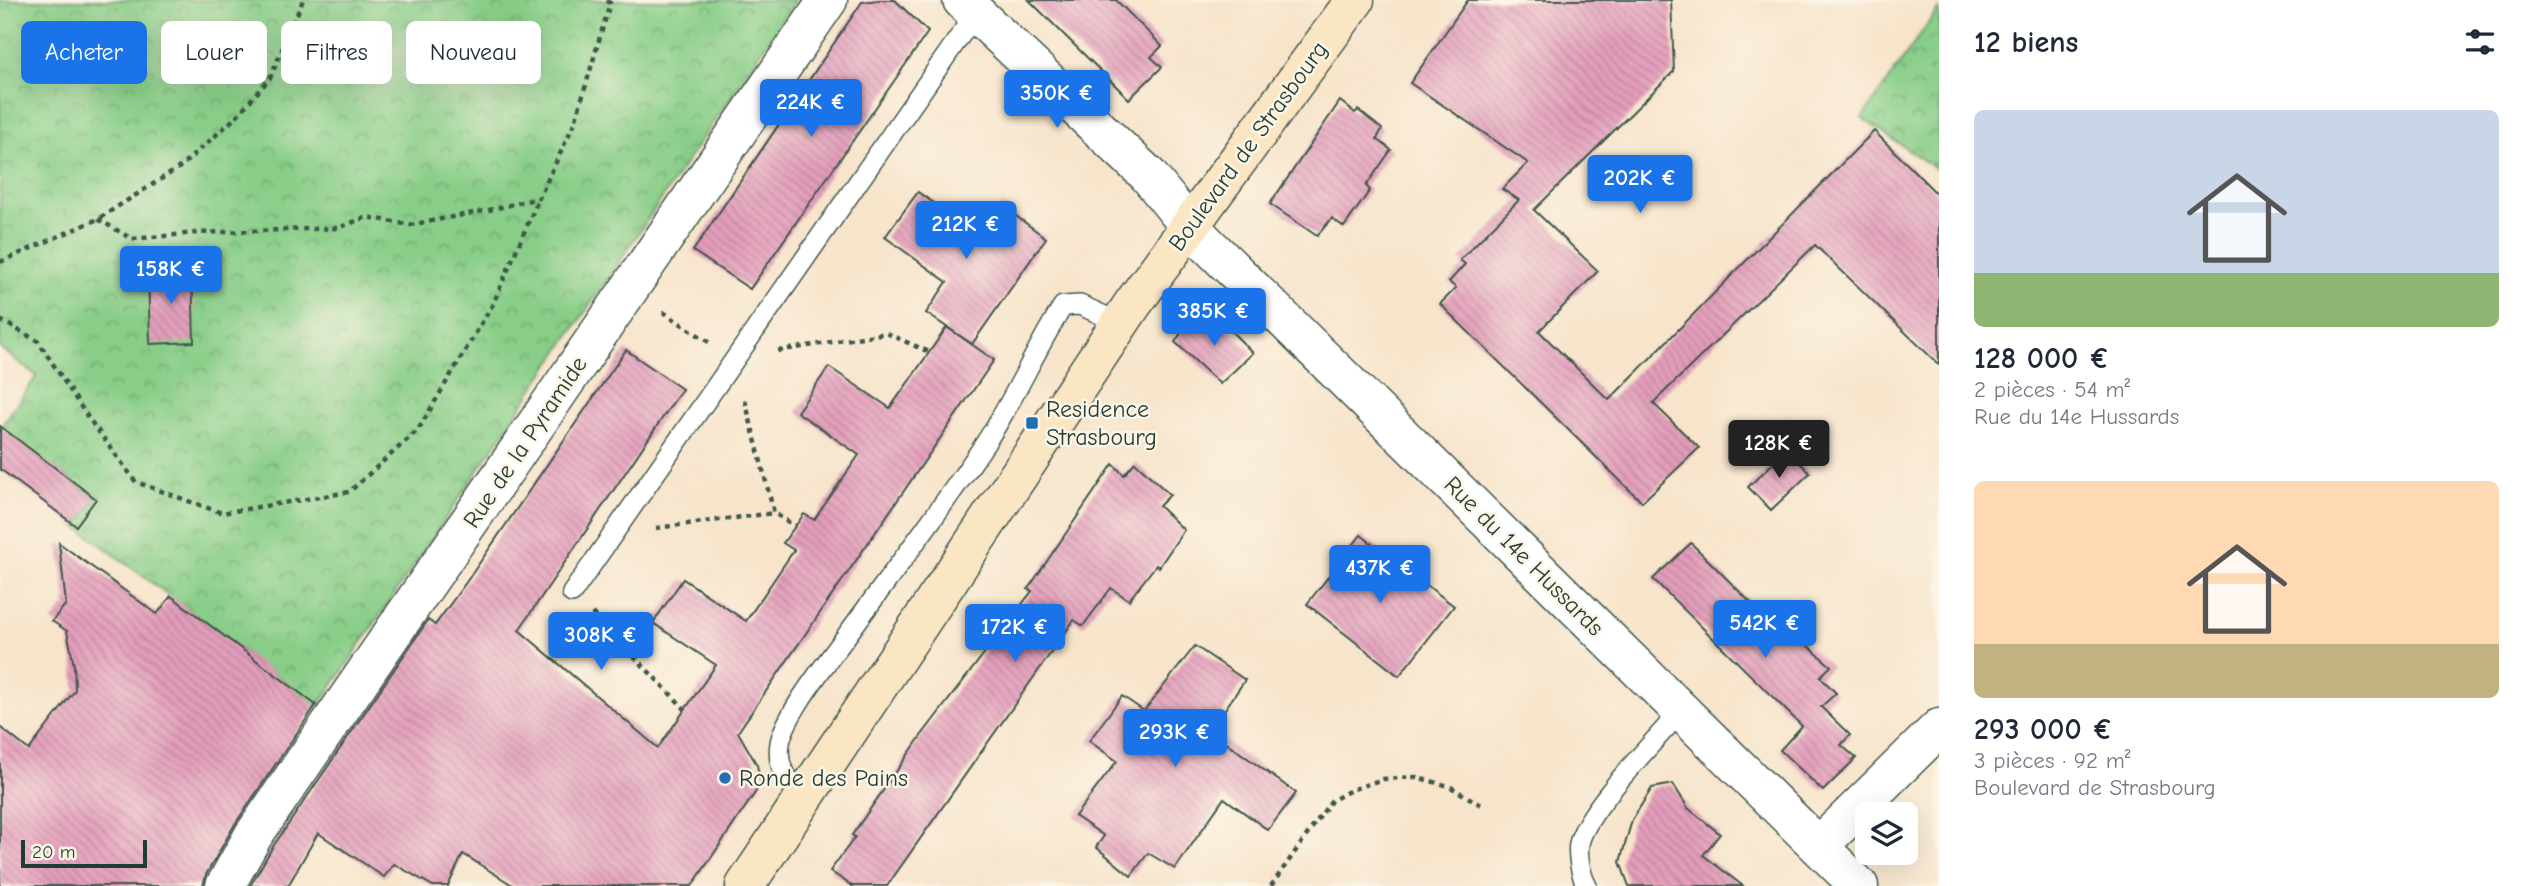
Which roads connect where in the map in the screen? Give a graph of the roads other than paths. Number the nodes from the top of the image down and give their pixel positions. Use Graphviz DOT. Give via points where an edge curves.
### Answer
graph roads {
  1 [pos="828,0"];
  2 [pos="1356,0"];
  3 [pos="969,6"];
  4 [pos="1189,226"];
  5 [pos="1120,323"];
  6 [pos="572,593"];
  7 [pos="1681,711"];
  8 [pos="1939,728"];
  9 [pos="803,798"];
  10 [pos="1819,846"];
  11 [pos="225,886"];
  12 [pos="745,886"];
  13 [pos="1587,886"];
  14 [pos="1859,886"];
  1 -- 11 [label="street, Rue de la Pyramide" via="261,825"];
  2 -- 4 [label="main road, Boulevard de Strasbourg"];
  3 -- 4 [label="street, Rue du 14e Hussards" via="1148,175"];
  3 -- 6 [label="lane" via="735,359"];
  4 -- 5 [label="main road, Boulevard de Strasbourg"];
  4 -- 7 [label="street, Rue du 14e Hussards"];
  5 -- 9 [label="main road, Boulevard de Strasbourg"];
  5 -- 9 [label="lane" via="1080,305 1063,306 984,445 791,717 780,741 779,767"];
  7 -- 10 [label="street, Rue du 14e Hussards"];
  7 -- 13 [label="lane" via="1594,811 1579,844"];
  8 -- 10 [label="street"];
  9 -- 12 [label="main road, Boulevard de Strasbourg"];
  10 -- 14 [label="street, Rue du 14e Hussards"];
}
